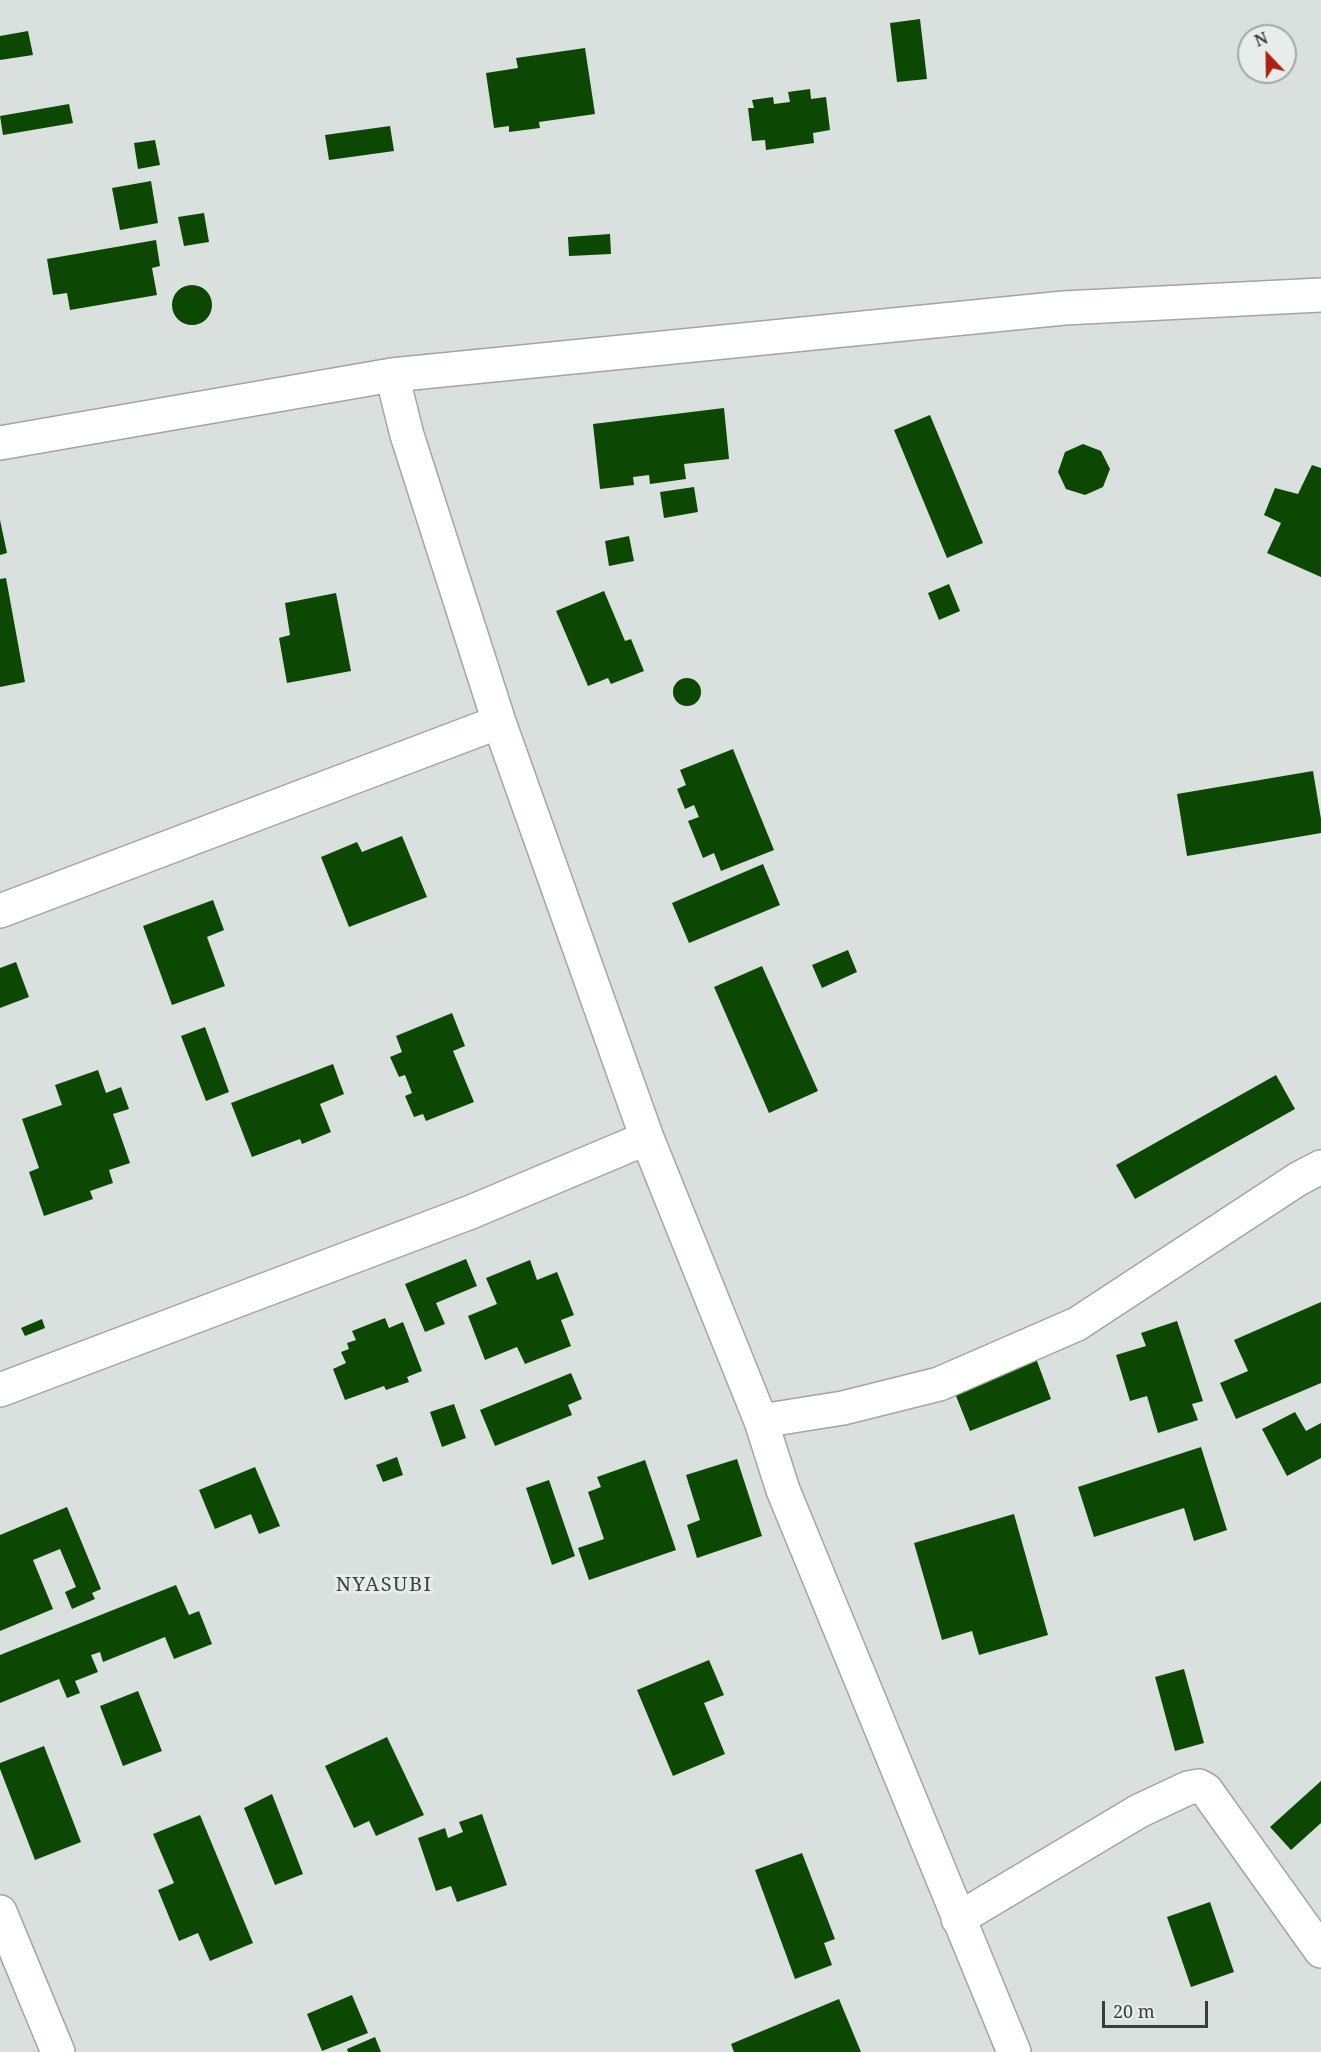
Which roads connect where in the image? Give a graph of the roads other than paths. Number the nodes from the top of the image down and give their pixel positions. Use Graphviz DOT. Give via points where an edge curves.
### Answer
graph roads {
  1 [pos="1321,295"];
  2 [pos="392,375"];
  3 [pos="0,443"];
  4 [pos="499,722"];
  5 [pos="0,911"];
  6 [pos="647,1138"];
  7 [pos="1321,1167"];
  8 [pos="0,1390"];
  9 [pos="761,1421"];
  10 [pos="0,1912"];
  11 [pos="958,1919"];
  12 [pos="1321,1951"];
  13 [pos="58,2052"];
  14 [pos="1014,2052"];
  1 -- 2 [label="street" via="1064,308"];
  2 -- 3 [label="street"];
  2 -- 4 [label="street" via="407,435"];
  4 -- 5 [label="street"];
  4 -- 6 [label="street"];
  6 -- 8 [label="street" via="460,1217"];
  6 -- 9 [label="street"];
  7 -- 9 [label="street" via="1077,1324 939,1384 843,1408"];
  9 -- 11 [label="street" via="783,1490"];
  10 -- 13 [label="street"];
  11 -- 12 [label="street" via="1139,1811 1199,1786 1206,1790"];
  11 -- 14 [label="street"];
}
